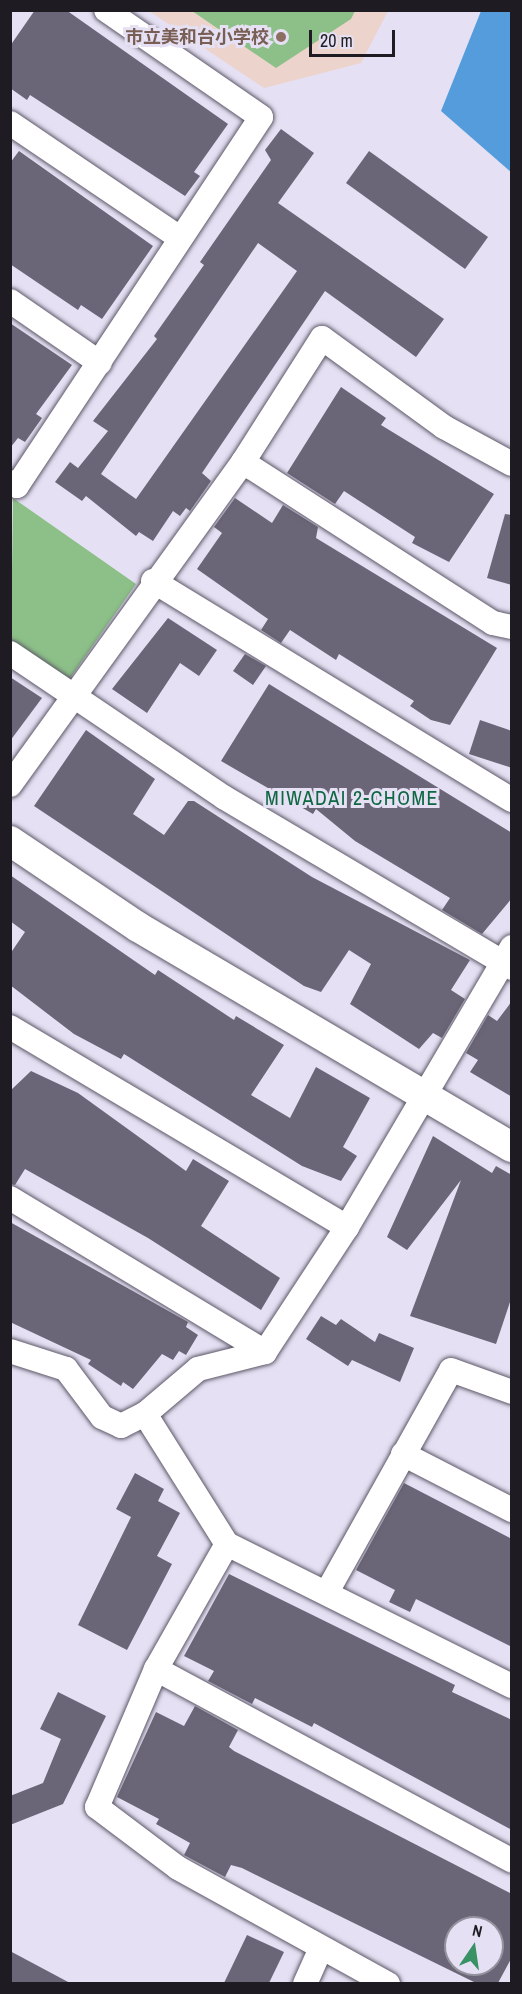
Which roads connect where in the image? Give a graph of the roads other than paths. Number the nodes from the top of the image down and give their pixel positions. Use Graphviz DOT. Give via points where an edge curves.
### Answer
graph roads {
  1 [pos="106,10"];
  2 [pos="10,123"];
  3 [pos="180,238"];
  4 [pos="10,301"];
  5 [pos="100,363"];
  6 [pos="243,462"];
  7 [pos="512,464"];
  8 [pos="10,482"];
  9 [pos="153,581"];
  10 [pos="512,627"];
  11 [pos="10,653"];
  12 [pos="73,695"];
  13 [pos="10,785"];
  14 [pos="512,800"];
  15 [pos="10,841"];
  16 [pos="508,959"];
  17 [pos="13,1035"];
  18 [pos="426,1098"];
  19 [pos="512,1147"];
  20 [pos="10,1198"];
  21 [pos="347,1227"];
  22 [pos="10,1351"];
  23 [pos="265,1352"];
  24 [pos="512,1392"];
  25 [pos="145,1414"];
  26 [pos="403,1454"];
  27 [pos="512,1509"];
  28 [pos="227,1544"];
  29 [pos="327,1592"];
  30 [pos="156,1669"];
  31 [pos="512,1686"];
  32 [pos="512,1861"];
  33 [pos="320,1950"];
  34 [pos="305,1983"];
  35 [pos="388,1983"];
  1 -- 3 [label="street" via="261,117"];
  2 -- 3 [label="street"];
  3 -- 5 [label="street"];
  4 -- 5 [label="street"];
  5 -- 8 [label="street" via="17,486"];
  6 -- 7 [label="street" via="322,338 444,427"];
  6 -- 9 [label="street"];
  6 -- 10 [label="street" via="493,623"];
  9 -- 12 [label="street"];
  9 -- 14 [label="street"];
  11 -- 12 [label="street"];
  12 -- 13 [label="street"];
  12 -- 16 [label="street" via="225,798"];
  15 -- 18 [label="street" via="138,927"];
  16 -- 18 [label="street"];
  17 -- 21 [label="street"];
  18 -- 19 [label="street"];
  18 -- 21 [label="street"];
  20 -- 23 [label="street"];
  21 -- 23 [label="street"];
  22 -- 25 [label="street" via="66,1369 102,1417 121,1426"];
  23 -- 25 [label="street" via="198,1369"];
  24 -- 26 [label="street" via="451,1370"];
  25 -- 28 [label="street"];
  26 -- 27 [label="street"];
  26 -- 29 [label="street"];
  28 -- 29 [label="street"];
  28 -- 30 [label="street"];
  29 -- 31 [label="street"];
  30 -- 32 [label="street"];
  30 -- 33 [label="street" via="97,1807 178,1868"];
  33 -- 34 [label="street"];
  33 -- 35 [label="street"];
}
